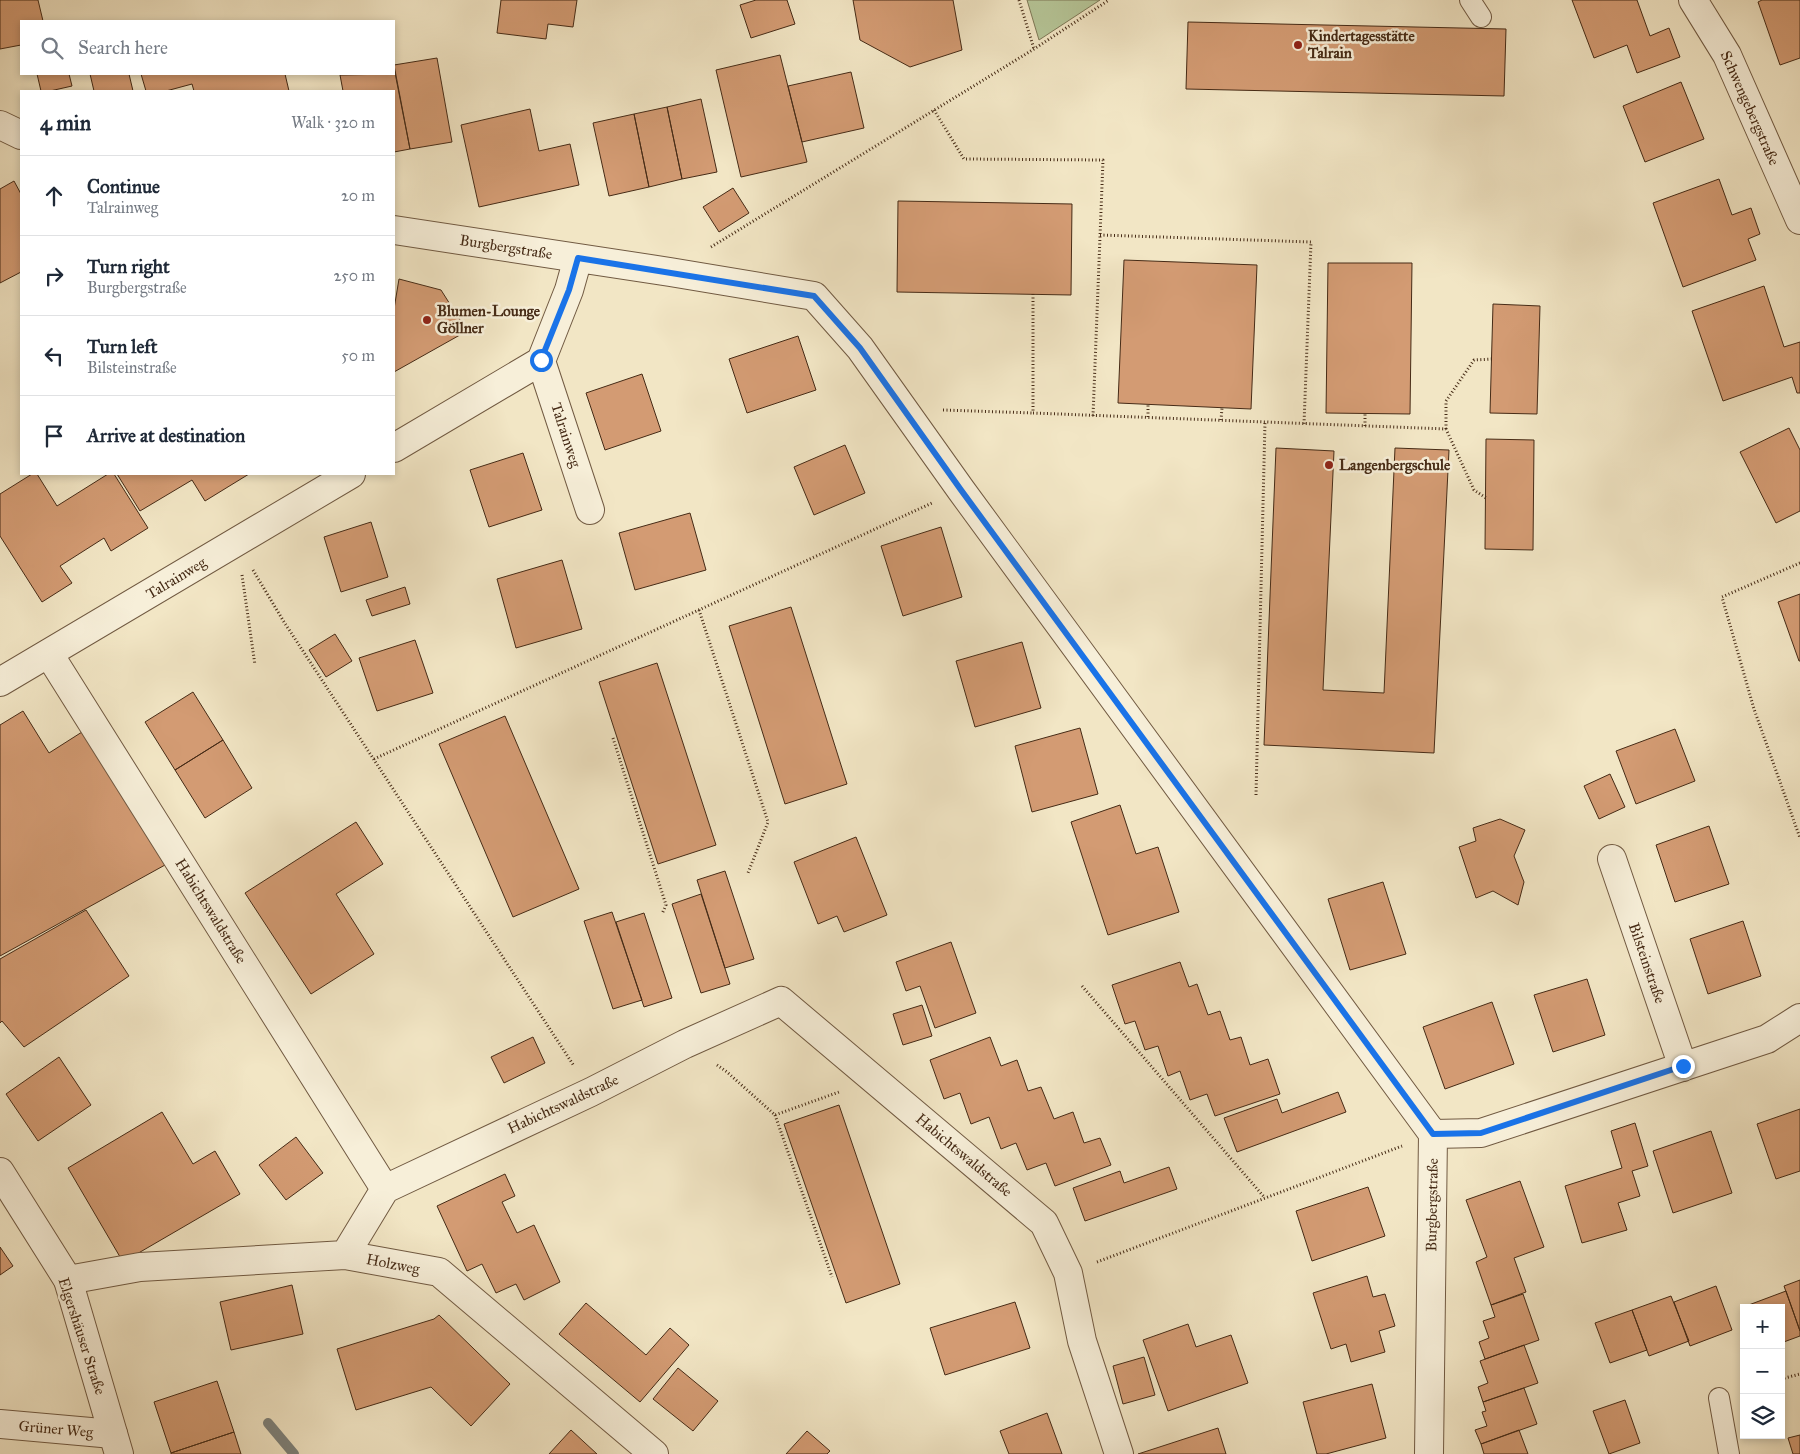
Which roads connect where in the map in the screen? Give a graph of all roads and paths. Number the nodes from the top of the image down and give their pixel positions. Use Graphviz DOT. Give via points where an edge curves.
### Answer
graph roads {
  1 [pos="1019,0"];
  2 [pos="1109,0"];
  3 [pos="1470,0"];
  4 [pos="1693,0"];
  5 [pos="1482,17"];
  6 [pos="1034,49"];
  7 [pos="934,110"];
  8 [pos="0,125"];
  9 [pos="20,135"];
  10 [pos="1800,220"];
  11 [pos="395,230"];
  12 [pos="1100,235"];
  13 [pos="578,258"];
  14 [pos="670,272"];
  15 [pos="1033,294"];
  16 [pos="541,360"];
  17 [pos="1492,360"];
  18 [pos="1148,404"];
  19 [pos="903,408"];
  20 [pos="1222,408"];
  21 [pos="1033,413"];
  22 [pos="1365,413"];
  23 [pos="1093,416"];
  24 [pos="1148,417"];
  25 [pos="1222,420"];
  26 [pos="1265,422"];
  27 [pos="1304,424"];
  28 [pos="1365,426"];
  29 [pos="1446,429"];
  30 [pos="395,447"];
  31 [pos="349,475"];
  32 [pos="961,490"];
  33 [pos="1486,498"];
  34 [pos="590,510"];
  35 [pos="237,542"];
  36 [pos="1800,563"];
  37 [pos="699,610"];
  38 [pos="49,654"];
  39 [pos="255,665"];
  40 [pos="0,682"];
  41 [pos="612,738"];
  42 [pos="374,759"];
  43 [pos="1256,795"];
  44 [pos="1800,838"];
  45 [pos="1612,859"];
  46 [pos="748,873"];
  47 [pos="662,914"];
  48 [pos="1082,986"];
  49 [pos="1800,1018"];
  50 [pos="685,1044"];
  51 [pos="1683,1066"];
  52 [pos="875,1080"];
  53 [pos="591,1092"];
  54 [pos="775,1115"];
  55 [pos="1433,1134"];
  56 [pos="0,1172"];
  57 [pos="385,1189"];
  58 [pos="1265,1198"];
  59 [pos="345,1255"];
  60 [pos="1068,1273"];
  61 [pos="832,1277"];
  62 [pos="68,1280"];
  63 [pos="1800,1374"];
  64 [pos="1785,1378"];
  65 [pos="1719,1398"];
  66 [pos="0,1424"];
  67 [pos="116,1444"];
  68 [pos="654,1454"];
  69 [pos="1119,1454"];
  70 [pos="1429,1454"];
  71 [pos="1729,1454"];
  1 -- 6 [label="path"];
  2 -- 6 [label="path"];
  3 -- 5 [label="lane"];
  4 -- 10 [label="street, Schwengebergstraße" via="1727,54"];
  6 -- 7 [label="path"];
  7 -- 12 [label="path" via="964,158 1103,160"];
  7 -- 14 [label="path"];
  8 -- 9 [label="street"];
  11 -- 13 [label="street, Burgbergstraße"];
  12 -- 23 [label="path"];
  12 -- 27 [label="path" via="1311,242"];
  13 -- 14 [label="street, Burgbergstraße"];
  13 -- 16 [label="street"];
  14 -- 19 [label="street, Burgbergstraße" via="814,296 860,348"];
  15 -- 21 [label="path"];
  16 -- 30 [label="street"];
  16 -- 34 [label="street, Talrainweg"];
  17 -- 29 [label="path" via="1474,360 1446,401"];
  18 -- 24 [label="path"];
  19 -- 21 [label="path"];
  19 -- 32 [label="street, Burgbergstraße"];
  20 -- 25 [label="path"];
  21 -- 23 [label="path"];
  22 -- 28 [label="path"];
  23 -- 24 [label="path"];
  24 -- 25 [label="path"];
  25 -- 26 [label="path"];
  26 -- 27 [label="path"];
  26 -- 43 [label="path"];
  27 -- 28 [label="path"];
  28 -- 29 [label="path"];
  29 -- 33 [label="path" via="1474,490"];
  31 -- 35 [label="street, Talrainweg"];
  32 -- 37 [label="path"];
  32 -- 55 [label="street, Burgbergstraße"];
  35 -- 38 [label="street, Talrainweg"];
  35 -- 39 [label="path"];
  35 -- 42 [label="path" via="284,622"];
  36 -- 44 [label="path" via="1722,597 1754,709"];
  37 -- 42 [label="path"];
  37 -- 46 [label="path" via="768,822"];
  38 -- 40 [label="street, Talrainweg"];
  38 -- 57 [label="street, Habichtswaldstraße"];
  41 -- 47 [label="path" via="666,905"];
  42 -- 53 [label="path"];
  45 -- 51 [label="street, Bilsteinstraße"];
  48 -- 58 [label="path"];
  49 -- 51 [label="street" via="1767,1039"];
  50 -- 52 [label="street, Habichtswaldstraße" via="781,1001"];
  50 -- 53 [label="street, Habichtswaldstraße"];
  50 -- 54 [label="path" via="727,1072"];
  51 -- 55 [label="street" via="1481,1133"];
  52 -- 54 [label="path"];
  52 -- 60 [label="street, Habichtswaldstraße" via="1044,1222"];
  53 -- 57 [label="street, Habichtswaldstraße"];
  54 -- 61 [label="path"];
  55 -- 58 [label="path"];
  55 -- 70 [label="street, Burgbergstraße"];
  56 -- 62 [label="street, Elgershäuser Straße"];
  57 -- 59 [label="street"];
  58 -- 60 [label="path"];
  59 -- 62 [label="street, Holzweg" via="140,1267"];
  59 -- 68 [label="street, Holzweg" via="438,1272"];
  60 -- 69 [label="street, Habichtswaldstraße" via="1082,1341"];
  62 -- 67 [label="street, Elgershäuser Straße"];
  63 -- 64 [label="path"];
  65 -- 71 [label="lane"];
  66 -- 67 [label="street, Grüner Weg"];
}
